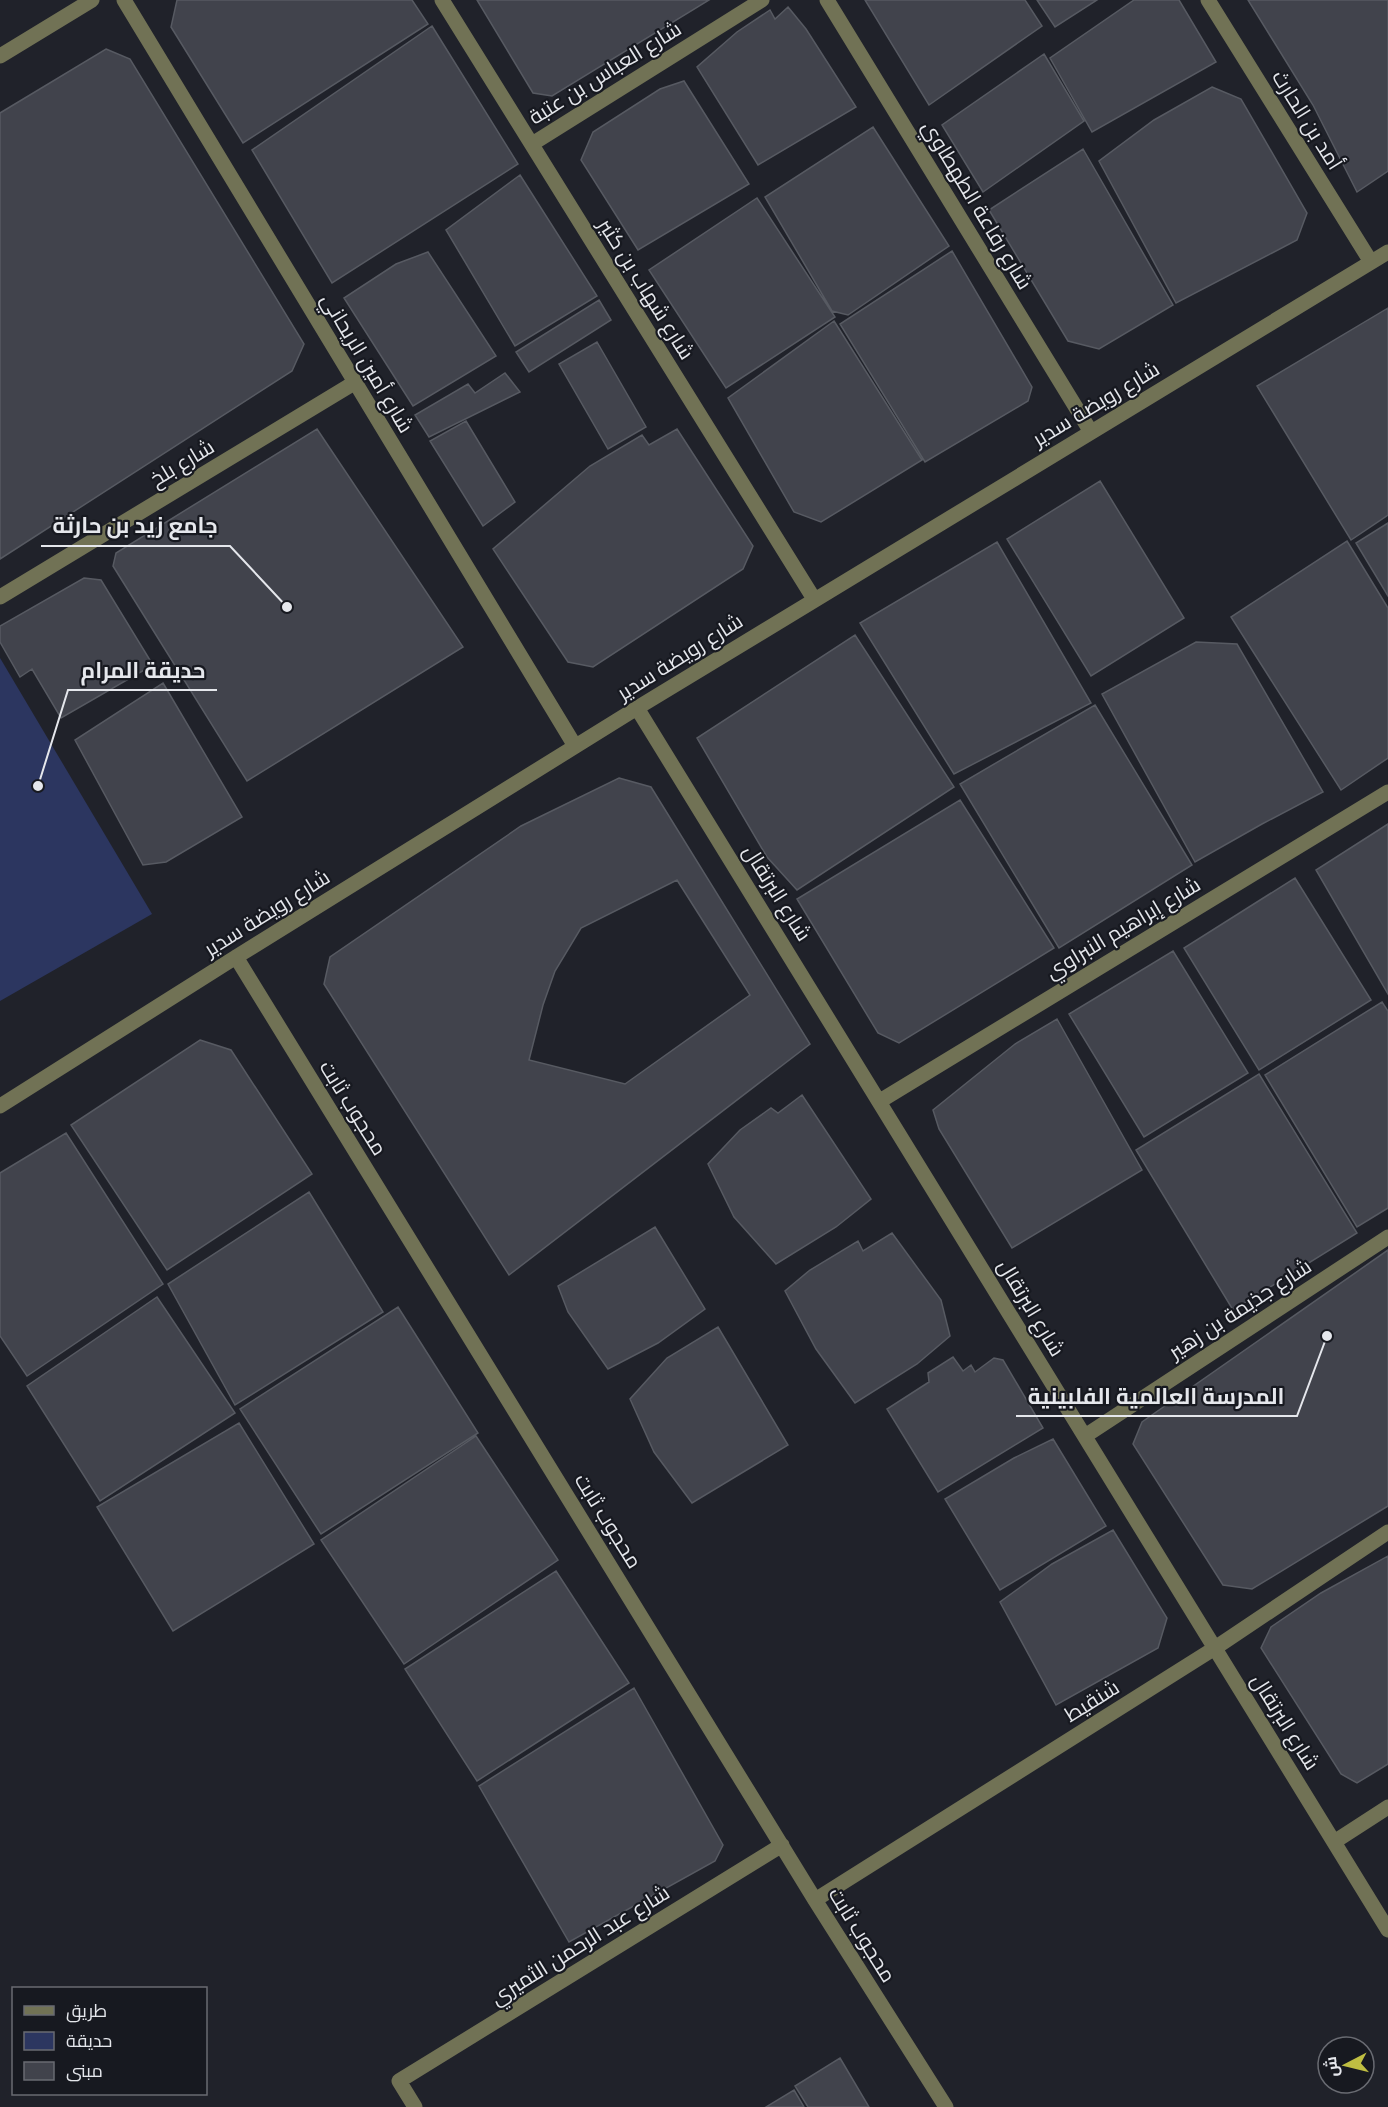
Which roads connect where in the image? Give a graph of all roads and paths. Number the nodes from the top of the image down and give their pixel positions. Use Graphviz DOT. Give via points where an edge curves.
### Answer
graph roads {
  1 [pos="92,0"];
  2 [pos="124,0"];
  3 [pos="442,0"];
  4 [pos="762,0"];
  5 [pos="827,0"];
  6 [pos="1208,0"];
  7 [pos="0,56"];
  8 [pos="532,144"];
  9 [pos="1388,252"];
  10 [pos="1371,262"];
  11 [pos="354,383"];
  12 [pos="1091,432"];
  13 [pos="0,597"];
  14 [pos="814,599"];
  15 [pos="637,708"];
  16 [pos="575,746"];
  17 [pos="1388,792"];
  18 [pos="236,957"];
  19 [pos="880,1101"];
  20 [pos="0,1106"];
  21 [pos="1388,1238"];
  22 [pos="1086,1436"];
  23 [pos="1388,1533"];
  24 [pos="1215,1648"];
  25 [pos="1388,1807"];
  26 [pos="1334,1842"];
  27 [pos="782,1845"];
  28 [pos="815,1900"];
  29 [pos="1388,1930"];
  30 [pos="415,2107"];
  31 [pos="946,2107"];
  1 -- 7 [label="street"];
  2 -- 11 [label="street, شارع أمين الريحاني"];
  3 -- 8 [label="street, شارع شهاب بن كثير"];
  4 -- 8 [label="street, شارع العباس بن عتبة"];
  5 -- 12 [label="street, شارع رفاعة الطهطاوي"];
  6 -- 10 [label="street, أمد بن الحارث"];
  8 -- 14 [label="street, شارع شهاب بن كثير"];
  9 -- 10 [label="street, شارع رويضة سدير"];
  10 -- 12 [label="street, شارع رويضة سدير"];
  11 -- 13 [label="street, شارع بلخ"];
  11 -- 16 [label="street, شارع أمين الريحاني"];
  12 -- 14 [label="street, شارع رويضة سدير"];
  14 -- 15 [label="street, شارع رويضة سدير"];
  15 -- 16 [label="street, شارع رويضة سدير"];
  15 -- 19 [label="street, شارع البرتقال"];
  16 -- 18 [label="street, شارع رويضة سدير"];
  17 -- 19 [label="street, شارع إبراهيم النبراوي"];
  18 -- 20 [label="street, شارع رويضة سدير"];
  18 -- 27 [label="street, محجوب ثابت"];
  19 -- 22 [label="street, شارع البرتقال"];
  21 -- 22 [label="street, شارع جذيمة بن زهير"];
  22 -- 24 [label="street, شارع البرتقال"];
  23 -- 24 [label="street, شنقيط"];
  24 -- 26 [label="street, شارع البرتقال"];
  24 -- 28 [label="street, شنقيط"];
  25 -- 26 [label="street"];
  26 -- 29 [label="street, شارع البرتقال"];
  27 -- 28 [label="street, محجوب ثابت"];
  27 -- 30 [label="street, شارع عبد الرحمن الثميري" via="399,2081"];
  28 -- 31 [label="street, محجوب ثابت"];
}
